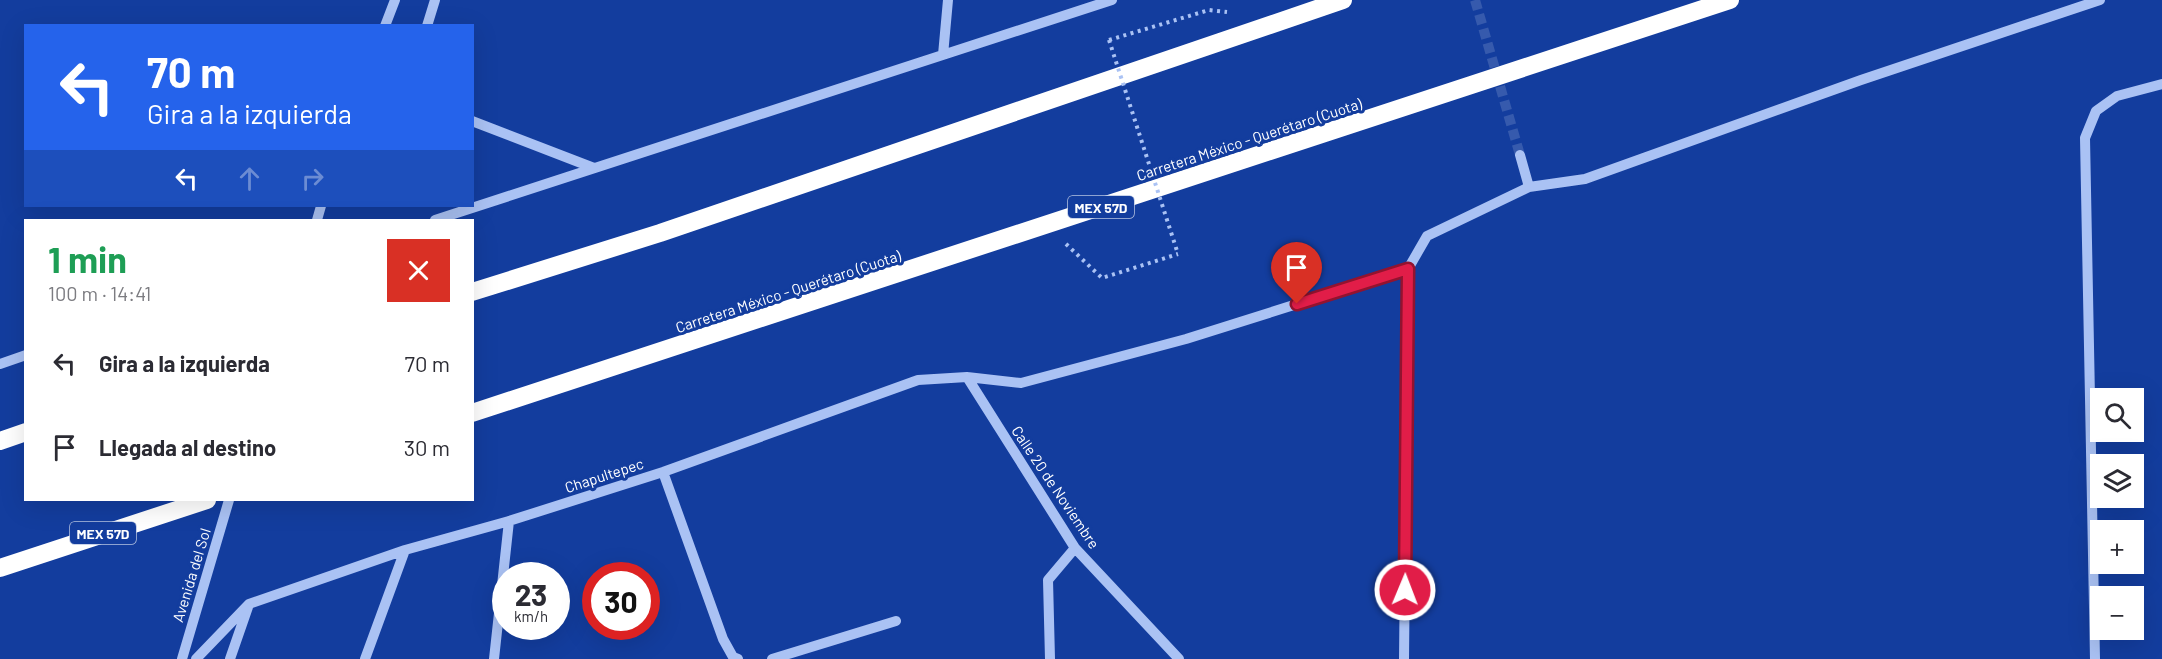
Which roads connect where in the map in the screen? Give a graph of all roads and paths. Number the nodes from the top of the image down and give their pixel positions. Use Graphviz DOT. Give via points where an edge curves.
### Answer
graph roads {
  1 [pos="394,0"];
  2 [pos="435,0"];
  3 [pos="948,0"];
  4 [pos="1112,0"];
  5 [pos="1343,0"];
  6 [pos="1730,0"];
  7 [pos="2100,0"];
  8 [pos="1209,10"];
  9 [pos="386,24"];
  10 [pos="428,24"];
  11 [pos="944,55"];
  12 [pos="2162,84"];
  13 [pos="474,121"];
  14 [pos="1520,154"];
  15 [pos="594,168"];
  16 [pos="1529,187"];
  17 [pos="438,219"];
  18 [pos="1046,225"];
  19 [pos="1408,269"];
  20 [pos="474,291"];
  21 [pos="24,356"];
  22 [pos="0,364"];
  23 [pos="966,377"];
  24 [pos="474,412"];
  25 [pos="24,433"];
  26 [pos="0,441"];
  27 [pos="663,472"];
  28 [pos="204,501"];
  29 [pos="229,501"];
  30 [pos="509,521"];
  31 [pos="1075,548"];
  32 [pos="405,550"];
  33 [pos="0,568"];
  34 [pos="249,604"];
  35 [pos="896,621"];
  36 [pos="182,659"];
  37 [pos="196,659"];
  38 [pos="230,659"];
  39 [pos="365,659"];
  40 [pos="494,659"];
  41 [pos="738,659"];
  42 [pos="772,659"];
  43 [pos="1050,659"];
  44 [pos="1179,659"];
  45 [pos="1404,659"];
  46 [pos="2096,659"];
  1 -- 9 [label="street"];
  2 -- 10 [label="street"];
  3 -- 11 [label="street"];
  4 -- 11 [label="street"];
  5 -- 20 [label="highway" via="660,233"];
  6 -- 18 [label="highway, Carretera México - Querétaro (Cuota) / MEX 57D"];
  7 -- 16 [label="street" via="1585,179"];
  8 -- 18 [label="path, bridge" via="1109,40 1178,254 1102,278"];
  11 -- 15 [label="street"];
  12 -- 46 [label="street" via="2117,96 2096,111 2085,138"];
  13 -- 15 [label="street"];
  14 -- 16 [label="street"];
  15 -- 17 [label="street"];
  16 -- 19 [label="street" via="1427,236"];
  18 -- 24 [label="highway, Carretera México - Querétaro (Cuota) / MEX 57D"];
  19 -- 23 [label="street, Chapultepec" via="1186,339 1021,383"];
  19 -- 45 [label="street"];
  21 -- 22 [label="street"];
  23 -- 27 [label="street, Chapultepec" via="918,380"];
  23 -- 31 [label="street, Calle 20 de Noviembre"];
  25 -- 26 [label="highway"];
  27 -- 30 [label="street, Chapultepec"];
  27 -- 41 [label="street" via="723,639"];
  28 -- 33 [label="highway, MEX 57D"];
  29 -- 36 [label="street, Avenida del Sol"];
  30 -- 32 [label="street, Chapultepec"];
  30 -- 40 [label="street"];
  31 -- 43 [label="street" via="1048,580"];
  31 -- 44 [label="street, Calle 20 de Noviembre"];
  32 -- 34 [label="street, Chapultepec"];
  32 -- 39 [label="street"];
  34 -- 37 [label="street"];
  34 -- 38 [label="street"];
  35 -- 42 [label="street"];
}
